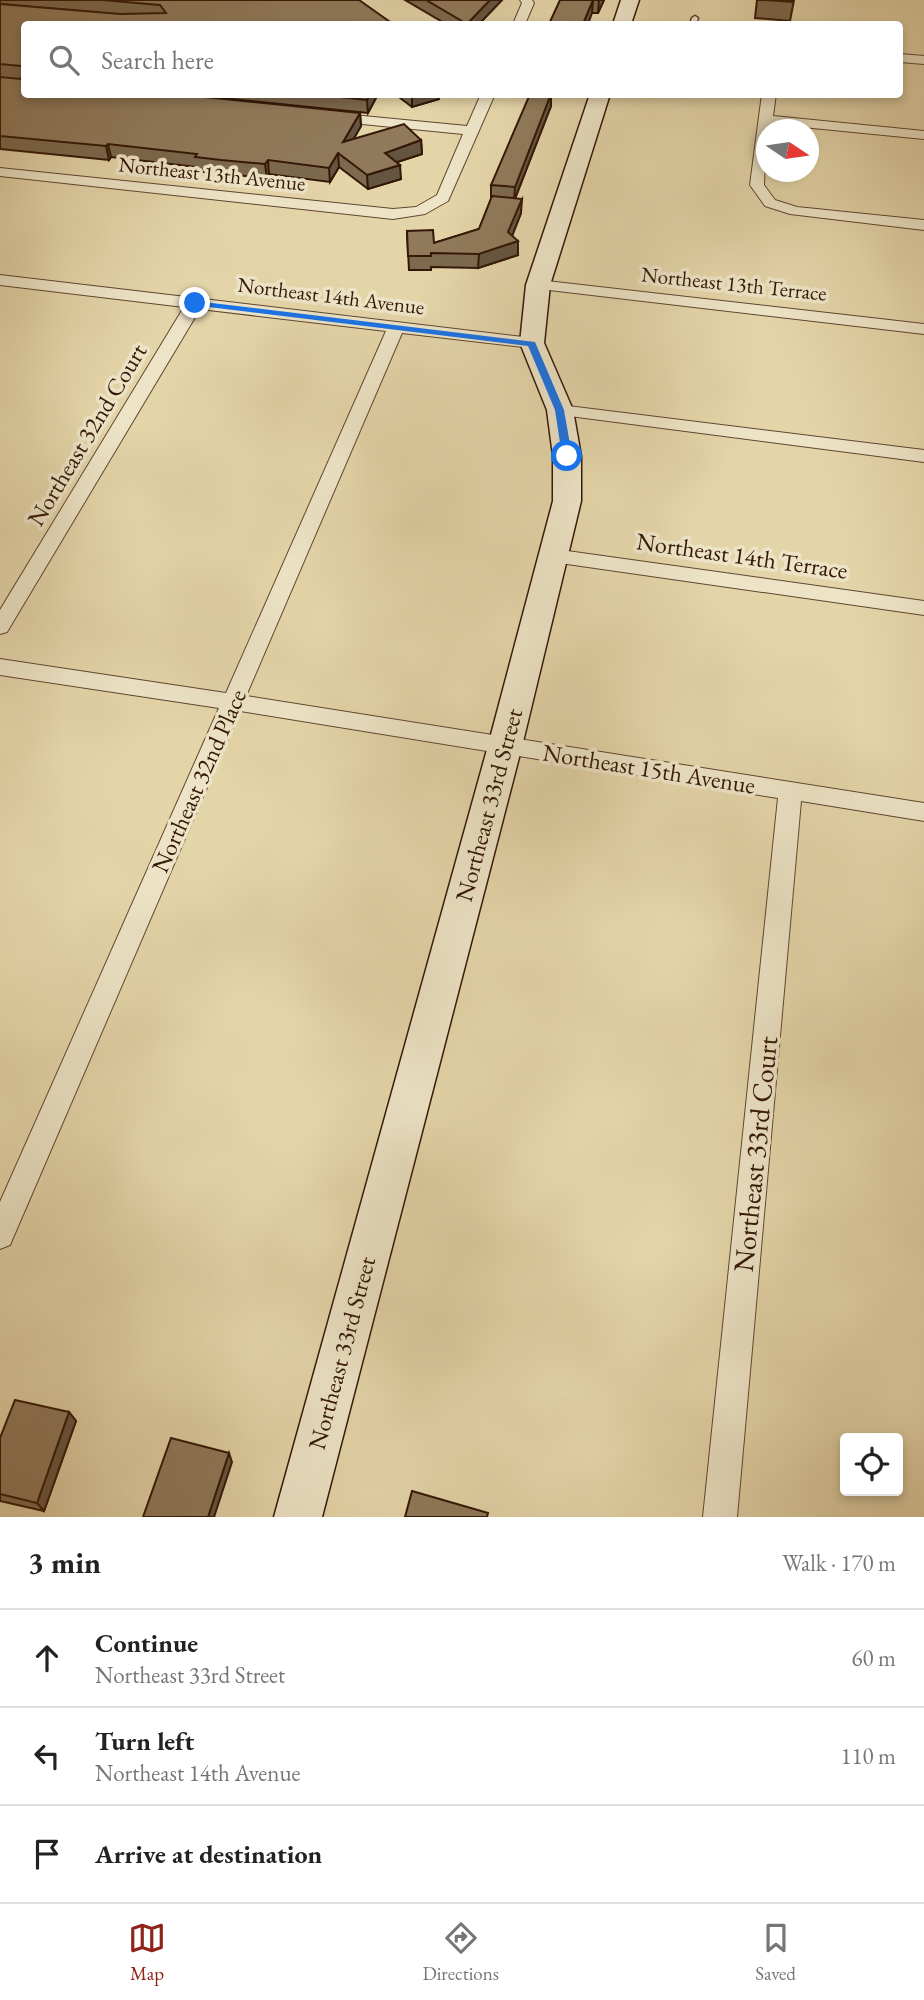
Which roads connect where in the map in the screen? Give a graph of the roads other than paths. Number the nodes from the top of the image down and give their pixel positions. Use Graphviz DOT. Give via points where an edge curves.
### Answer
graph roads {
  1 [pos="526,0"];
  2 [pos="630,0"];
  3 [pos="520,21"];
  4 [pos="623,21"];
  5 [pos="903,58"];
  6 [pos="924,60"];
  7 [pos="486,98"];
  8 [pos="599,98"];
  9 [pos="768,98"];
  10 [pos="323,116"];
  11 [pos="765,119"];
  12 [pos="819,124"];
  13 [pos="473,131"];
  14 [pos="924,135"];
  15 [pos="0,172"];
  16 [pos="757,182"];
  17 [pos="924,225"];
  18 [pos="0,281"];
  19 [pos="538,285"];
  20 [pos="195,303"];
  21 [pos="396,327"];
  22 [pos="924,329"];
  23 [pos="532,344"];
  24 [pos="560,410"];
  25 [pos="924,456"];
  26 [pos="553,556"];
  27 [pos="924,608"];
  28 [pos="0,627"];
  29 [pos="0,667"];
  30 [pos="234,702"];
  31 [pos="505,746"];
  32 [pos="790,791"];
  33 [pos="924,812"];
  34 [pos="0,1235"];
  35 [pos="298,1517"];
  36 [pos="720,1517"];
  1 -- 3 [label="street"];
  2 -- 4 [label="street"];
  5 -- 6 [label="street"];
  7 -- 13 [label="street"];
  8 -- 19 [label="street, Northeast 33rd Street"];
  9 -- 11 [label="street"];
  10 -- 13 [label="street"];
  12 -- 14 [label="street"];
  13 -- 15 [label="street, Northeast 13th Avenue" via="443,198 421,211 393,214"];
  16 -- 17 [label="street" via="770,203 795,211"];
  18 -- 20 [label="street, Northeast 14th Avenue"];
  19 -- 22 [label="street, Northeast 13th Terrace"];
  19 -- 23 [label="street, Northeast 33rd Street"];
  20 -- 21 [label="street, Northeast 14th Avenue"];
  20 -- 28 [label="street, Northeast 32nd Court"];
  21 -- 23 [label="street, Northeast 14th Avenue"];
  21 -- 30 [label="street, Northeast 32nd Place"];
  23 -- 24 [label="street, Northeast 33rd Street"];
  24 -- 25 [label="street"];
  24 -- 26 [label="street, Northeast 33rd Street" via="567,501"];
  26 -- 27 [label="street, Northeast 14th Terrace"];
  26 -- 31 [label="street, Northeast 33rd Street"];
  29 -- 30 [label="street, Northeast 15th Avenue"];
  30 -- 31 [label="street, Northeast 15th Avenue"];
  30 -- 34 [label="street, Northeast 32nd Place"];
  31 -- 32 [label="street, Northeast 15th Avenue"];
  31 -- 35 [label="street, Northeast 33rd Street"];
  32 -- 33 [label="street, Northeast 15th Avenue"];
  32 -- 36 [label="street, Northeast 33rd Court"];
}
